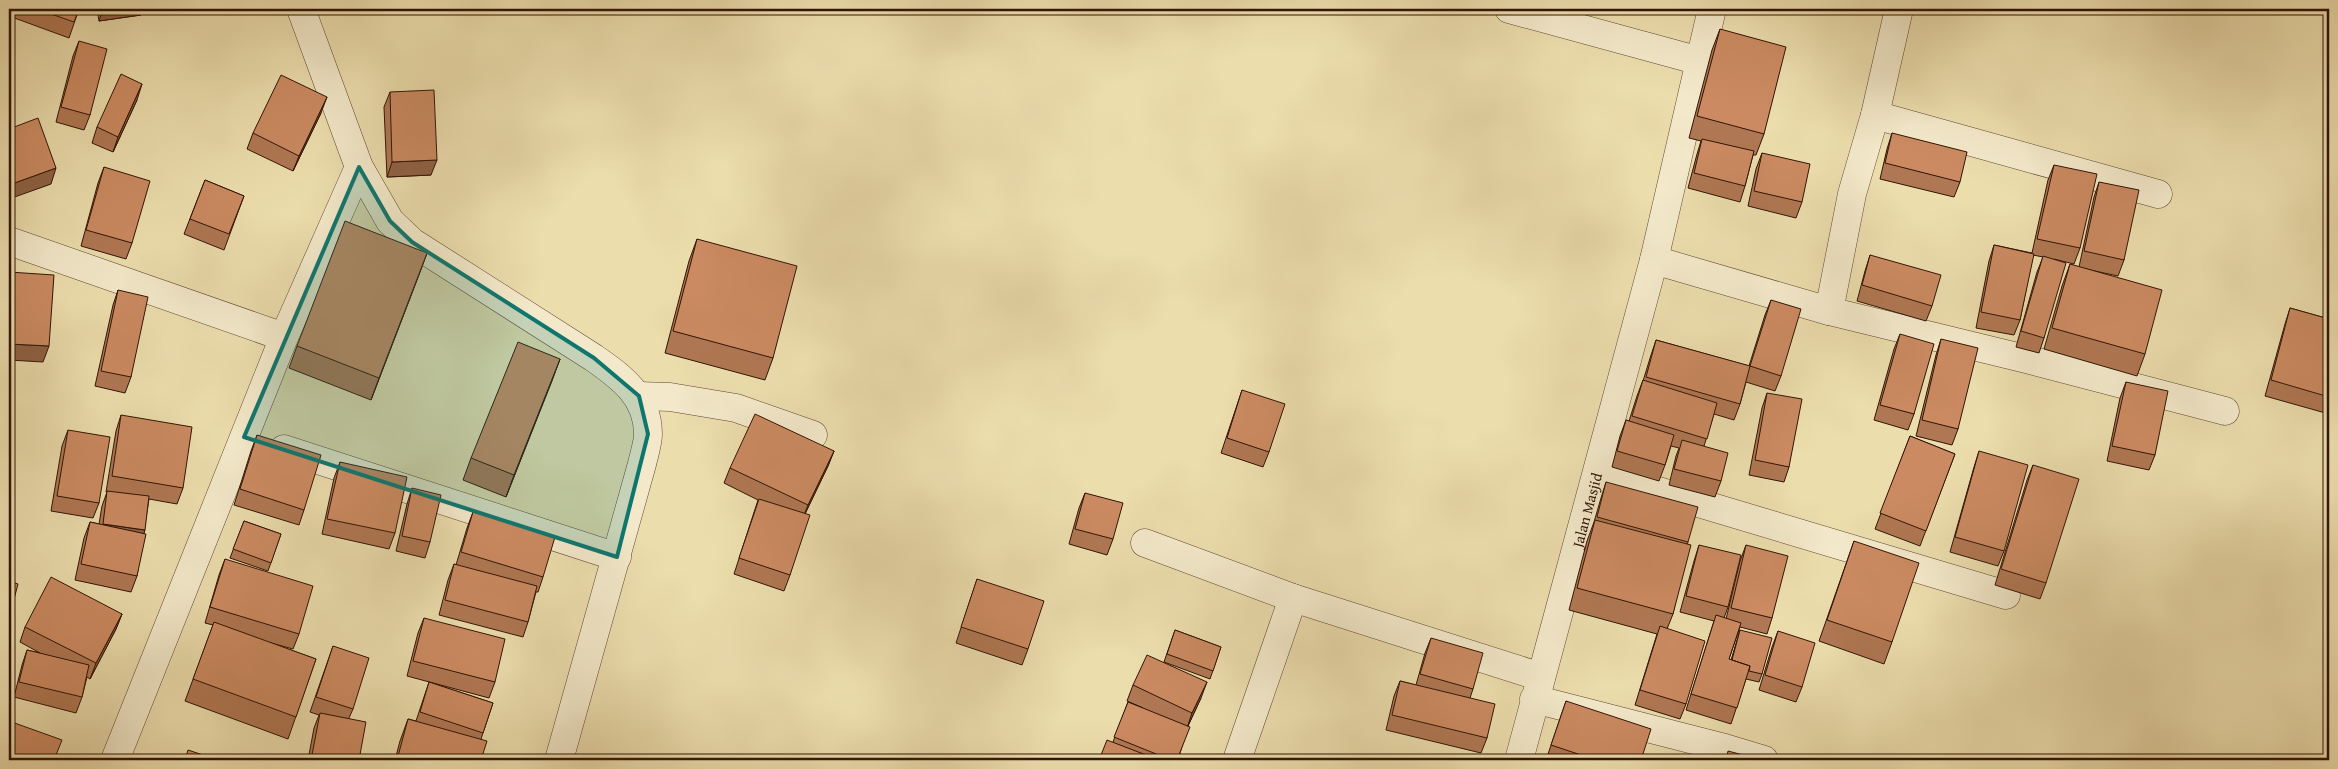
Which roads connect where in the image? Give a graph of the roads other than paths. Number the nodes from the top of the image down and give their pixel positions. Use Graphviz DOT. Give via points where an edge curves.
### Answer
graph roads {
  1 [pos="301,9"];
  2 [pos="1509,9"];
  3 [pos="1712,9"];
  4 [pos="1899,9"];
  5 [pos="1700,61"];
  6 [pos="1875,115"];
  7 [pos="359,167"];
  8 [pos="2158,194"];
  9 [pos="9,241"];
  10 [pos="1654,260"];
  11 [pos="1829,311"];
  12 [pos="284,336"];
  13 [pos="638,396"];
  14 [pos="2225,411"];
  15 [pos="813,435"];
  16 [pos="244,437"];
  17 [pos="1598,473"];
  18 [pos="1145,543"];
  19 [pos="617,557"];
  20 [pos="2006,594"];
  21 [pos="1293,598"];
  22 [pos="1538,688"];
  23 [pos="115,760"];
  24 [pos="559,760"];
  25 [pos="1237,760"];
  26 [pos="1519,760"];
  27 [pos="1764,760"];
  1 -- 7 [label="street"];
  2 -- 5 [label="street"];
  3 -- 5 [label="street, Jalan Masjid"];
  4 -- 6 [label="street"];
  5 -- 10 [label="street, Jalan Masjid"];
  6 -- 8 [label="street"];
  6 -- 11 [label="street" via="1852,194"];
  7 -- 12 [label="street"];
  7 -- 13 [label="street" via="390,221 412,242 594,358"];
  9 -- 12 [label="street"];
  10 -- 11 [label="street"];
  10 -- 17 [label="street, Jalan Masjid"];
  11 -- 14 [label="street"];
  12 -- 16 [label="street"];
  13 -- 15 [label="street" via="670,397 736,408"];
  13 -- 19 [label="street" via="648,434"];
  16 -- 19 [label="street"];
  16 -- 23 [label="street"];
  17 -- 20 [label="street"];
  17 -- 22 [label="street, Jalan Masjid"];
  18 -- 21 [label="street"];
  19 -- 24 [label="street"];
  21 -- 22 [label="street"];
  21 -- 25 [label="street"];
  22 -- 26 [label="street, Jalan Masjid"];
  22 -- 27 [label="street"];
}
